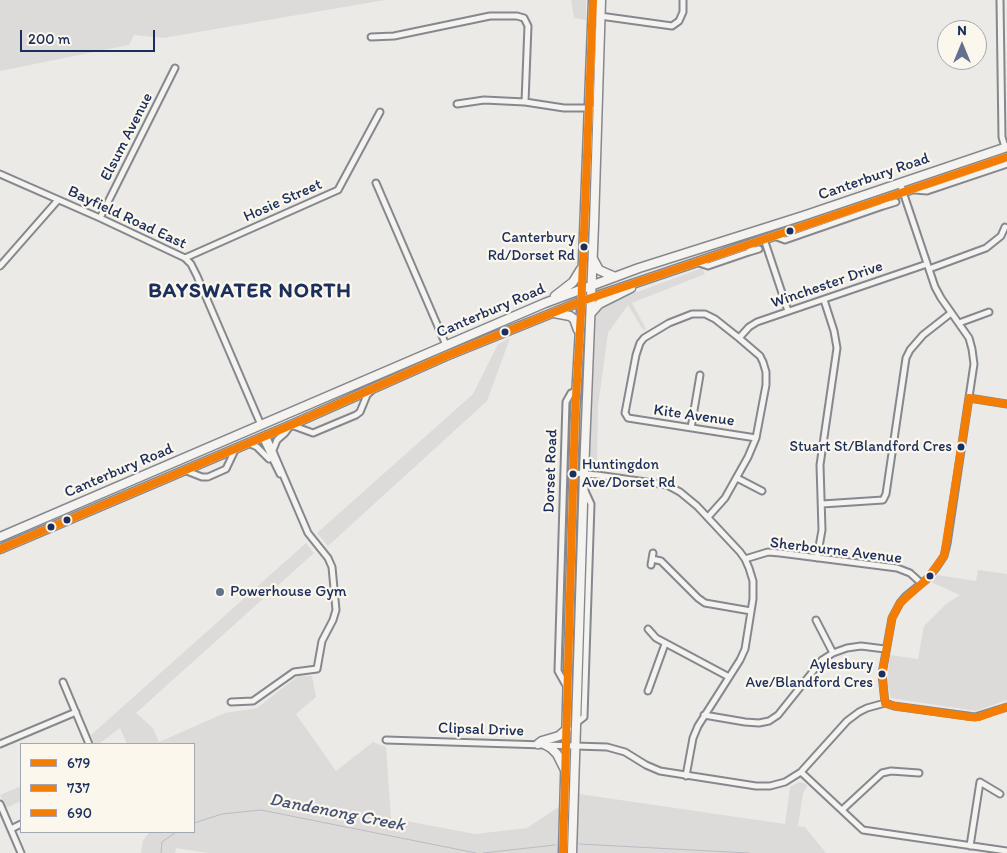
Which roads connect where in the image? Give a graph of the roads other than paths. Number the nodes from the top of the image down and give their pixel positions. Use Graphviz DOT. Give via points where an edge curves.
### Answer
graph roads {
  1 [pos="593,0"];
  2 [pos="601,0"];
  3 [pos="683,0"];
  4 [pos="1000,0"];
  5 [pos="596,16"];
  6 [pos="371,37"];
  7 [pos="175,68"];
  8 [pos="525,102"];
  9 [pos="457,104"];
  10 [pos="593,108"];
  11 [pos="380,112"];
  12 [pos="1006,147"];
  13 [pos="1007,157"];
  14 [pos="1007,164"];
  15 [pos="0,174"];
  16 [pos="376,182"];
  17 [pos="899,184"];
  18 [pos="905,191"];
  19 [pos="893,199"];
  20 [pos="58,200"];
  21 [pos="100,218"];
  22 [pos="1005,227"];
  23 [pos="761,229"];
  24 [pos="774,236"];
  25 [pos="764,240"];
  26 [pos="756,246"];
  27 [pos="185,258"];
  28 [pos="593,259"];
  29 [pos="696,262"];
  30 [pos="0,266"];
  31 [pos="928,266"];
  32 [pos="582,267"];
  33 [pos="653,276"];
  34 [pos="615,277"];
  35 [pos="592,285"];
  36 [pos="582,289"];
  37 [pos="591,297"];
  38 [pos="824,300"];
  39 [pos="582,301"];
  40 [pos="545,303"];
  41 [pos="788,311"];
  42 [pos="989,312"];
  43 [pos="551,313"];
  44 [pos="591,313"];
  45 [pos="951,313"];
  46 [pos="959,323"];
  47 [pos="580,335"];
  48 [pos="739,338"];
  49 [pos="446,346"];
  50 [pos="386,371"];
  51 [pos="700,375"];
  52 [pos="390,380"];
  53 [pos="378,386"];
  54 [pos="576,390"];
  55 [pos="969,398"];
  56 [pos="1007,404"];
  57 [pos="261,425"];
  58 [pos="291,425"];
  59 [pos="691,428"];
  60 [pos="264,436"];
  61 [pos="756,438"];
  62 [pos="246,443"];
  63 [pos="236,448"];
  64 [pos="273,450"];
  65 [pos="273,463"];
  66 [pos="183,470"];
  67 [pos="574,473"];
  68 [pos="584,473"];
  69 [pos="282,477"];
  70 [pos="737,478"];
  71 [pos="762,492"];
  72 [pos="100,494"];
  73 [pos="108,503"];
  74 [pos="822,504"];
  75 [pos="708,517"];
  76 [pos="0,537"];
  77 [pos="572,547"];
  78 [pos="0,548"];
  79 [pos="562,557"];
  80 [pos="817,558"];
  81 [pos="652,559"];
  82 [pos="746,559"];
  83 [pos="921,583"];
  84 [pos="752,611"];
  85 [pos="816,620"];
  86 [pos="648,629"];
  87 [pos="665,644"];
  88 [pos="885,649"];
  89 [pos="833,653"];
  90 [pos="729,677"];
  91 [pos="63,682"];
  92 [pos="568,687"];
  93 [pos="648,691"];
  94 [pos="231,702"];
  95 [pos="885,702"];
  96 [pos="1007,707"];
  97 [pos="76,712"];
  98 [pos="704,715"];
  99 [pos="567,729"];
  100 [pos="386,740"];
  101 [pos="89,743"];
  102 [pos="0,744"];
  103 [pos="541,744"];
  104 [pos="571,746"];
  105 [pos="565,772"];
  106 [pos="801,772"];
  107 [pos="919,773"];
  108 [pos="686,776"];
  109 [pos="1000,794"];
  110 [pos="0,804"];
  111 [pos="842,810"];
  112 [pos="20,824"];
  113 [pos="11,829"];
  114 [pos="970,846"];
  115 [pos="1007,851"];
  116 [pos="21,853"];
  117 [pos="563,853"];
  118 [pos="572,853"];
  1 -- 5 [label="main road, Dorset Road"];
  2 -- 5 [label="main road, Dorset Road"];
  3 -- 5 [label="street" via="683,12 672,26"];
  4 -- 12 [label="street" via="1002,136"];
  5 -- 10 [label="main road, Dorset Road"];
  6 -- 8 [label="street" via="394,36 490,16 524,18 528,26"];
  7 -- 21 [label="street, Elsum Avenue"];
  8 -- 9 [label="street" via="484,100"];
  8 -- 10 [label="street" via="564,108"];
  10 -- 28 [label="main road, Dorset Road"];
  10 -- 32 [label="main road, Dorset Road"];
  11 -- 27 [label="street, Hosie Street" via="338,190"];
  12 -- 17 [label="main road, Canterbury Road"];
  13 -- 18 [label="main road, Canterbury Road"];
  14 -- 18 [label="street, Canterbury Road" via="927,191"];
  15 -- 20 [label="street, Bayfield Road East"];
  16 -- 49 [label="street"];
  17 -- 18 [label="street"];
  17 -- 23 [label="main road, Canterbury Road"];
  18 -- 19 [label="main road, Canterbury Road"];
  18 -- 31 [label="street"];
  19 -- 24 [label="main road, Canterbury Road"];
  19 -- 24 [label="street, Canterbury Road" via="883,206 785,240"];
  20 -- 21 [label="street, Bayfield Road East"];
  20 -- 30 [label="street"];
  21 -- 27 [label="street, Bayfield Road East"];
  22 -- 31 [label="street, Winchester Drive" via="1001,236 986,248"];
  23 -- 25 [label="main road"];
  23 -- 34 [label="main road, Canterbury Road"];
  24 -- 25 [label="main road, Canterbury Road"];
  25 -- 26 [label="main road, Canterbury Road"];
  25 -- 41 [label="street"];
  26 -- 29 [label="main road, Canterbury Road"];
  26 -- 29 [label="street, Canterbury Road" via="749,252 708,266"];
  27 -- 57 [label="street, Bayfield Road East" via="197,276"];
  28 -- 34 [label="main road" via="599,270"];
  28 -- 35 [label="main road, Dorset Road"];
  29 -- 33 [label="main road, Canterbury Road"];
  31 -- 38 [label="street, Winchester Drive"];
  31 -- 45 [label="street"];
  32 -- 36 [label="main road, Dorset Road"];
  32 -- 40 [label="main road" via="573,282"];
  33 -- 37 [label="main road, Canterbury Road"];
  33 -- 44 [label="main road" via="599,304"];
  34 -- 35 [label="main road, Canterbury Road"];
  35 -- 36 [label="main road, Canterbury Road"];
  35 -- 37 [label="main road, Dorset Road"];
  36 -- 39 [label="main road, Dorset Road"];
  36 -- 40 [label="main road, Canterbury Road"];
  37 -- 39 [label="main road, Canterbury Road"];
  37 -- 44 [label="main road, Dorset Road"];
  38 -- 41 [label="street, Winchester Drive"];
  38 -- 74 [label="street" via="837,348 820,465"];
  39 -- 43 [label="main road, Canterbury Road"];
  39 -- 47 [label="main road, Dorset Road"];
  40 -- 49 [label="main road, Canterbury Road"];
  41 -- 48 [label="street, Winchester Drive" via="757,322"];
  42 -- 46 [label="street"];
  43 -- 47 [label="main road" via="566,314 574,319"];
  43 -- 52 [label="main road, Canterbury Road"];
  44 -- 68 [label="main road, Dorset Road"];
  45 -- 46 [label="street"];
  45 -- 74 [label="street" via="923,335 906,358 883,500"];
  46 -- 55 [label="street" via="969,338 974,359"];
  47 -- 54 [label="main road, Dorset Road"];
  48 -- 59 [label="street, Kite Avenue" via="715,319 699,313 649,334 640,343 625,413 628,418"];
  48 -- 61 [label="street" via="760,356 765,367 765,391"];
  49 -- 50 [label="main road, Canterbury Road"];
  50 -- 52 [label="main road"];
  50 -- 57 [label="main road, Canterbury Road"];
  51 -- 59 [label="street"];
  52 -- 53 [label="main road, Canterbury Road"];
  53 -- 58 [label="main road, Canterbury Road"];
  53 -- 58 [label="street" via="367,395 360,412 353,417 313,433"];
  54 -- 67 [label="main road, Dorset Road"];
  54 -- 79 [label="street, Dorset Road" via="566,402"];
  55 -- 56 [label="street"];
  55 -- 83 [label="street" via="948,544 936,568"];
  57 -- 60 [label="main road"];
  57 -- 72 [label="main road, Canterbury Road"];
  58 -- 60 [label="main road, Canterbury Road"];
  58 -- 64 [label="street"];
  59 -- 61 [label="street, Kite Avenue"];
  60 -- 62 [label="main road, Canterbury Road"];
  60 -- 64 [label="street"];
  60 -- 65 [label="street"];
  61 -- 70 [label="street"];
  62 -- 63 [label="main road, Canterbury Road"];
  62 -- 65 [label="street" via="258,447"];
  63 -- 66 [label="main road, Canterbury Road"];
  63 -- 66 [label="street" via="226,469 208,477"];
  64 -- 69 [label="street"];
  65 -- 69 [label="street"];
  66 -- 73 [label="main road, Canterbury Road"];
  67 -- 68 [label="street"];
  67 -- 77 [label="main road, Dorset Road"];
  68 -- 75 [label="street" via="667,486 686,496"];
  68 -- 104 [label="main road, Dorset Road" via="575,724"];
  69 -- 94 [label="street" via="308,532 332,567 336,613 322,641 317,669 294,672 253,701"];
  70 -- 71 [label="street"];
  70 -- 75 [label="street"];
  72 -- 73 [label="main road"];
  72 -- 76 [label="main road, Canterbury Road"];
  73 -- 78 [label="main road, Canterbury Road"];
  74 -- 80 [label="street"];
  75 -- 82 [label="street"];
  77 -- 79 [label="street"];
  77 -- 92 [label="main road, Dorset Road"];
  79 -- 92 [label="street, Dorset Road" via="558,671"];
  80 -- 82 [label="street, Sherbourne Avenue" via="768,552"];
  80 -- 83 [label="street, Sherbourne Avenue" via="897,568 910,573"];
  81 -- 84 [label="street" via="662,561 705,603"];
  82 -- 84 [label="street" via="753,581"];
  83 -- 88 [label="street" via="895,611"];
  84 -- 90 [label="street" via="745,649"];
  85 -- 89 [label="street"];
  86 -- 87 [label="street" via="652,636"];
  87 -- 90 [label="street"];
  87 -- 93 [label="street"];
  88 -- 89 [label="street" via="861,646"];
  88 -- 95 [label="street" via="882,674"];
  89 -- 98 [label="street" via="822,660 778,715 768,721 745,722"];
  90 -- 98 [label="street"];
  91 -- 97 [label="street"];
  92 -- 99 [label="main road, Dorset Road"];
  95 -- 96 [label="street" via="970,717"];
  95 -- 106 [label="street, Clipsal Drive" via="852,717"];
  97 -- 101 [label="street"];
  97 -- 102 [label="street"];
  98 -- 108 [label="street" via="693,738"];
  99 -- 103 [label="main road"];
  99 -- 104 [label="main road, Dorset Road"];
  100 -- 103 [label="street, Clipsal Drive"];
  103 -- 104 [label="street, Clipsal Drive"];
  103 -- 105 [label="main road" via="557,754"];
  104 -- 105 [label="main road, Dorset Road"];
  104 -- 108 [label="street, Clipsal Drive" via="614,748 652,768"];
  104 -- 118 [label="main road, Dorset Road"];
  105 -- 117 [label="main road, Dorset Road"];
  106 -- 108 [label="street, Clipsal Drive" via="785,782 770,786"];
  106 -- 111 [label="street"];
  107 -- 111 [label="street" via="882,772"];
  109 -- 114 [label="street" via="980,782"];
  110 -- 113 [label="street"];
  111 -- 114 [label="street" via="863,830"];
  112 -- 113 [label="street"];
  113 -- 116 [label="street"];
  114 -- 115 [label="street"];
}
